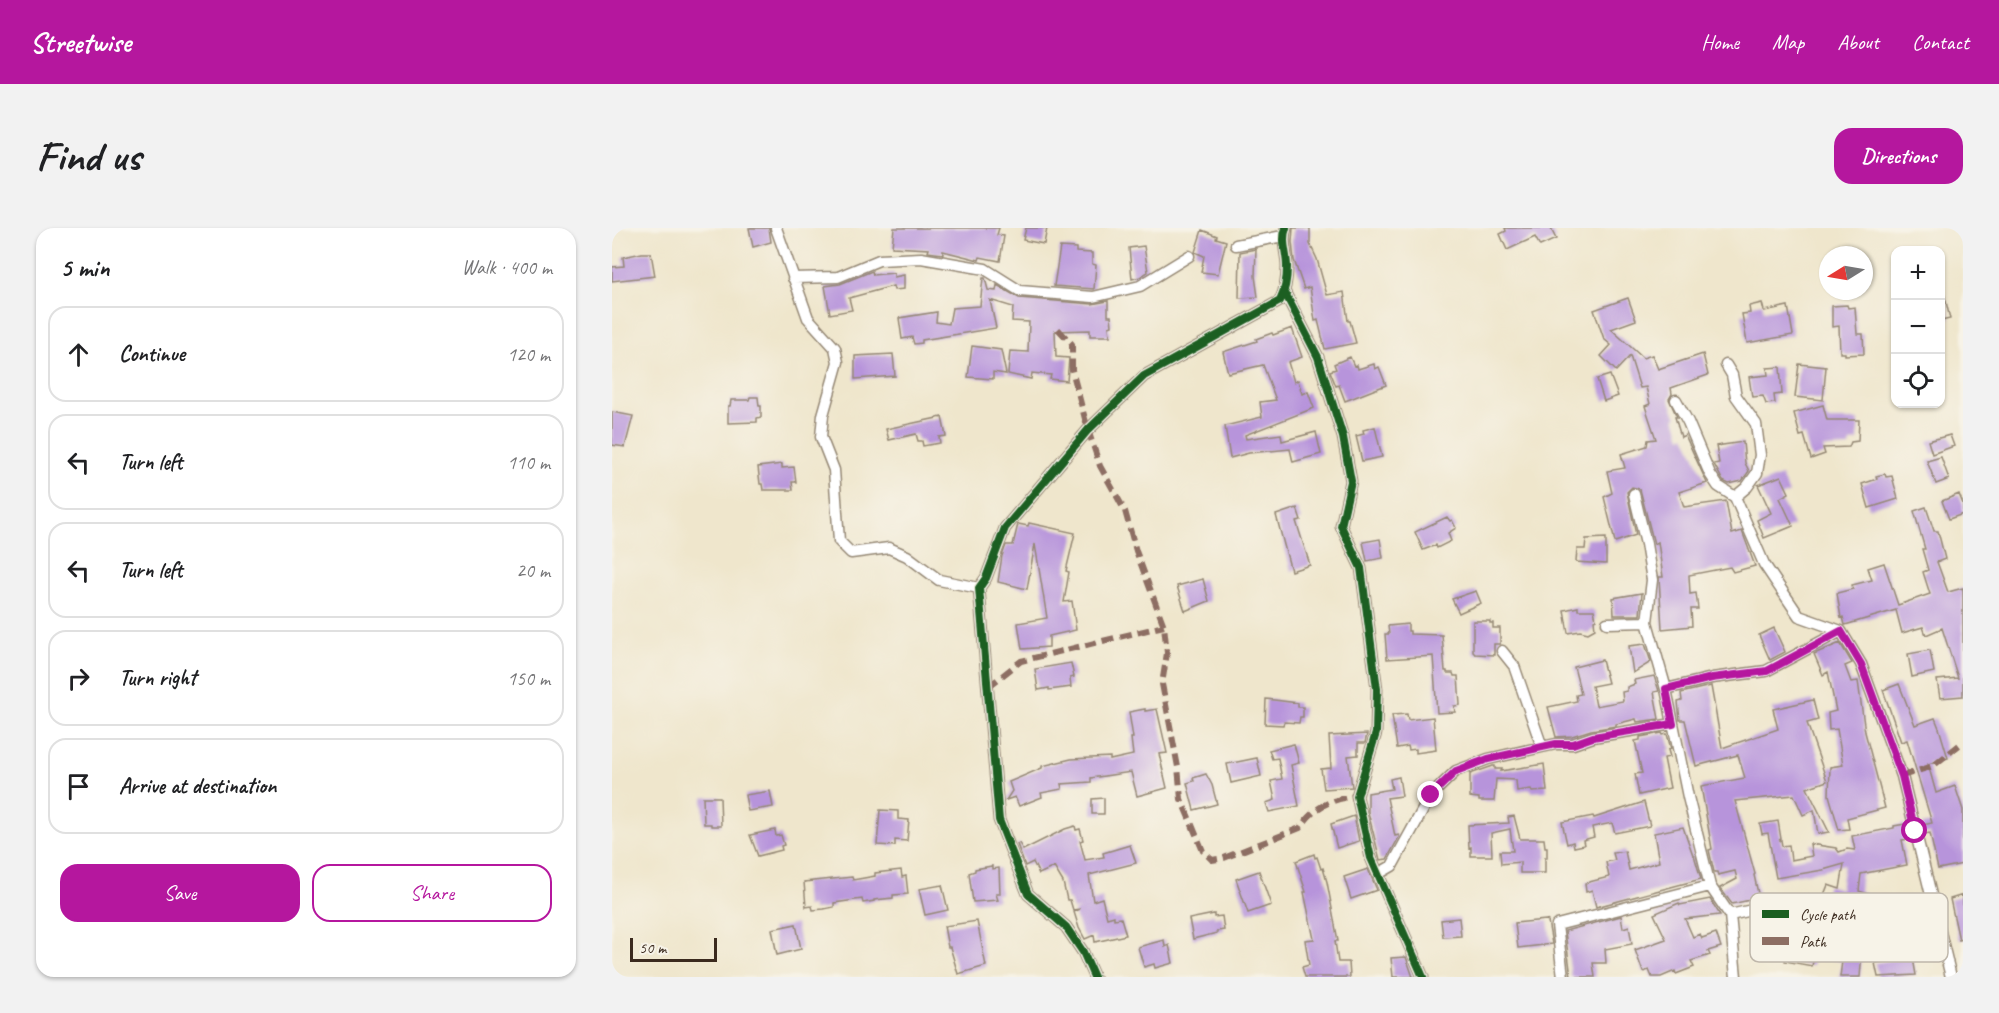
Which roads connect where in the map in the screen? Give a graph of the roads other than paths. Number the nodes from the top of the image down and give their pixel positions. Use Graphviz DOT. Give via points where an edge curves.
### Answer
graph roads {
  1 [pos="776,228"];
  2 [pos="1285,232"];
  3 [pos="1236,245"];
  4 [pos="1189,256"];
  5 [pos="793,278"];
  6 [pos="1284,291"];
  7 [pos="1726,365"];
  8 [pos="1676,400"];
  9 [pos="1634,494"];
  10 [pos="1735,497"];
  11 [pos="979,588"];
  12 [pos="1647,622"];
  13 [pos="1607,623"];
  14 [pos="1841,631"];
  15 [pos="1502,651"];
  16 [pos="1666,689"];
  17 [pos="1673,724"];
  18 [pos="1542,747"];
  19 [pos="1378,874"];
  20 [pos="1710,886"];
  21 [pos="1931,893"];
  22 [pos="1750,910"];
  23 [pos="1730,915"];
  24 [pos="1947,962"];
  25 [pos="1094,977"];
  26 [pos="1423,977"];
  27 [pos="1563,977"];
  28 [pos="1736,977"];
  29 [pos="1951,977"];
  1 -- 5 [label="street"];
  2 -- 3 [label="street"];
  2 -- 6 [label="street"];
  4 -- 5 [label="street" via="1140,286 1093,297 1020,291 985,269 921,258 879,260 838,277"];
  5 -- 11 [label="street" via="808,318 835,348 838,363 821,437 834,470 839,541 851,553 889,548 939,580"];
  6 -- 11 [label="street" via="1280,301 1144,376 1088,430 1005,528"];
  6 -- 19 [label="street" via="1318,357 1343,437 1351,481 1341,526 1361,568 1377,689 1376,733 1357,796"];
  7 -- 10 [label="street" via="1736,396 1756,424 1760,455 1757,473"];
  8 -- 10 [label="street" via="1718,486"];
  9 -- 12 [label="street" via="1652,580"];
  10 -- 14 [label="street" via="1764,564 1799,616"];
  11 -- 25 [label="street" via="999,820 1028,894 1066,927"];
  12 -- 13 [label="street"];
  12 -- 16 [label="street"];
  14 -- 16 [label="street" via="1767,671"];
  14 -- 21 [label="street" via="1861,664 1902,776"];
  15 -- 18 [label="street" via="1514,666"];
  16 -- 17 [label="street"];
  17 -- 18 [label="street"];
  17 -- 20 [label="street"];
  18 -- 19 [label="street" via="1456,771 1431,795 1392,866"];
  19 -- 26 [label="street"];
  20 -- 23 [label="street"];
  20 -- 27 [label="street" via="1557,925"];
  22 -- 23 [label="street"];
  23 -- 28 [label="street"];
  24 -- 29 [label="street"];
}
